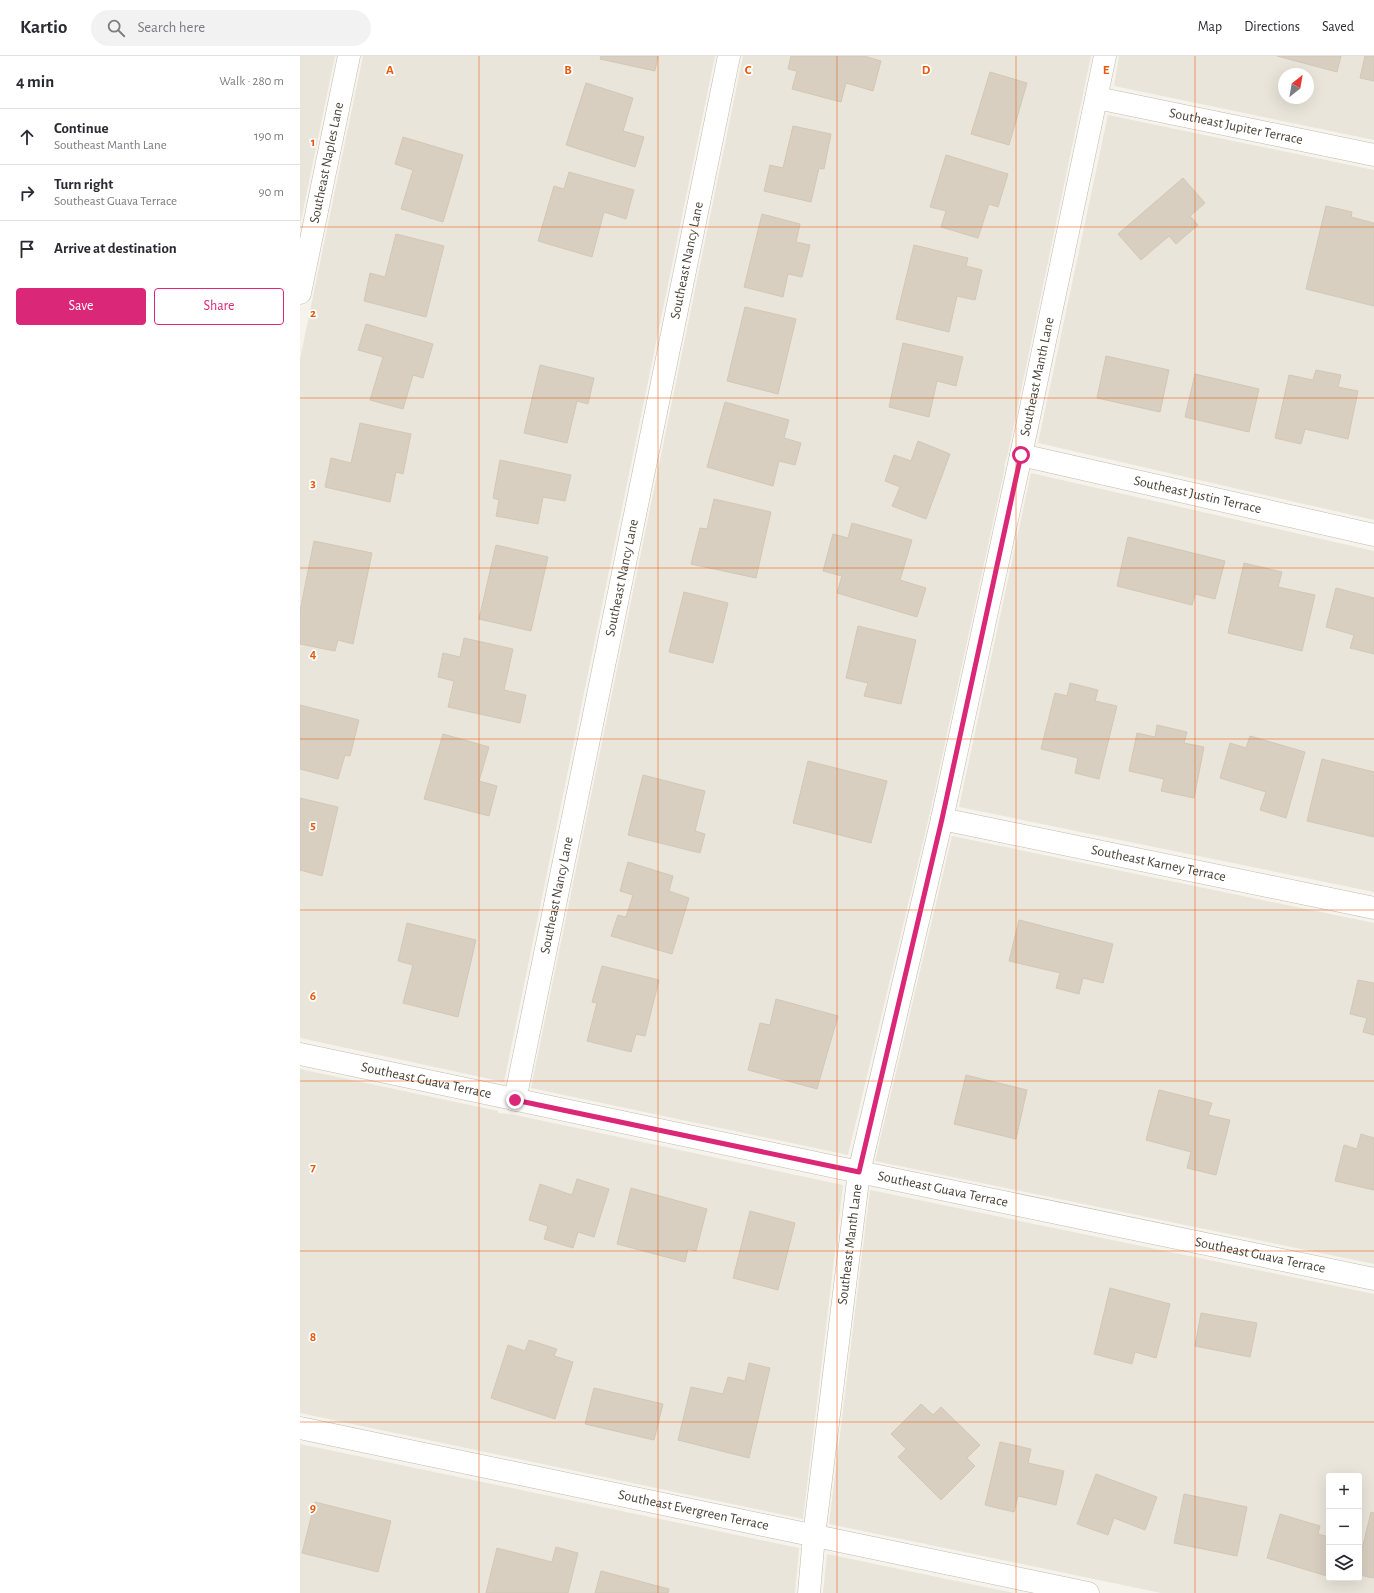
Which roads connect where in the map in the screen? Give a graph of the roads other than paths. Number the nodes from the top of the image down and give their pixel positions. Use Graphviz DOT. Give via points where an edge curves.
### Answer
graph roads {
  1 [pos="349,56"];
  2 [pos="729,56"];
  3 [pos="1105,56"];
  4 [pos="1098,98"];
  5 [pos="1374,155"];
  6 [pos="300,293"];
  7 [pos="1021,455"];
  8 [pos="1374,535"];
  9 [pos="942,819"];
  10 [pos="1374,908"];
  11 [pos="300,1054"];
  12 [pos="515,1100"];
  13 [pos="859,1172"];
  14 [pos="1374,1279"];
  15 [pos="300,1428"];
  16 [pos="814,1536"];
  17 [pos="809,1593"];
  18 [pos="1088,1593"];
  1 -- 6 [label="street, Southeast Naples Lane"];
  2 -- 12 [label="street, Southeast Nancy Lane"];
  3 -- 4 [label="street, Southeast Manth Lane"];
  4 -- 5 [label="street, Southeast Jupiter Terrace"];
  4 -- 7 [label="street, Southeast Manth Lane"];
  7 -- 8 [label="street, Southeast Justin Terrace"];
  7 -- 9 [label="street, Southeast Manth Lane"];
  9 -- 10 [label="street, Southeast Karney Terrace"];
  9 -- 13 [label="street, Southeast Manth Lane"];
  11 -- 12 [label="street, Southeast Guava Terrace"];
  12 -- 13 [label="street, Southeast Guava Terrace"];
  13 -- 14 [label="street, Southeast Guava Terrace"];
  13 -- 16 [label="street, Southeast Manth Lane"];
  15 -- 16 [label="street, Southeast Evergreen Terrace"];
  16 -- 17 [label="street, Southeast Manth Lane"];
  16 -- 18 [label="street, Southeast Evergreen Terrace"];
}
